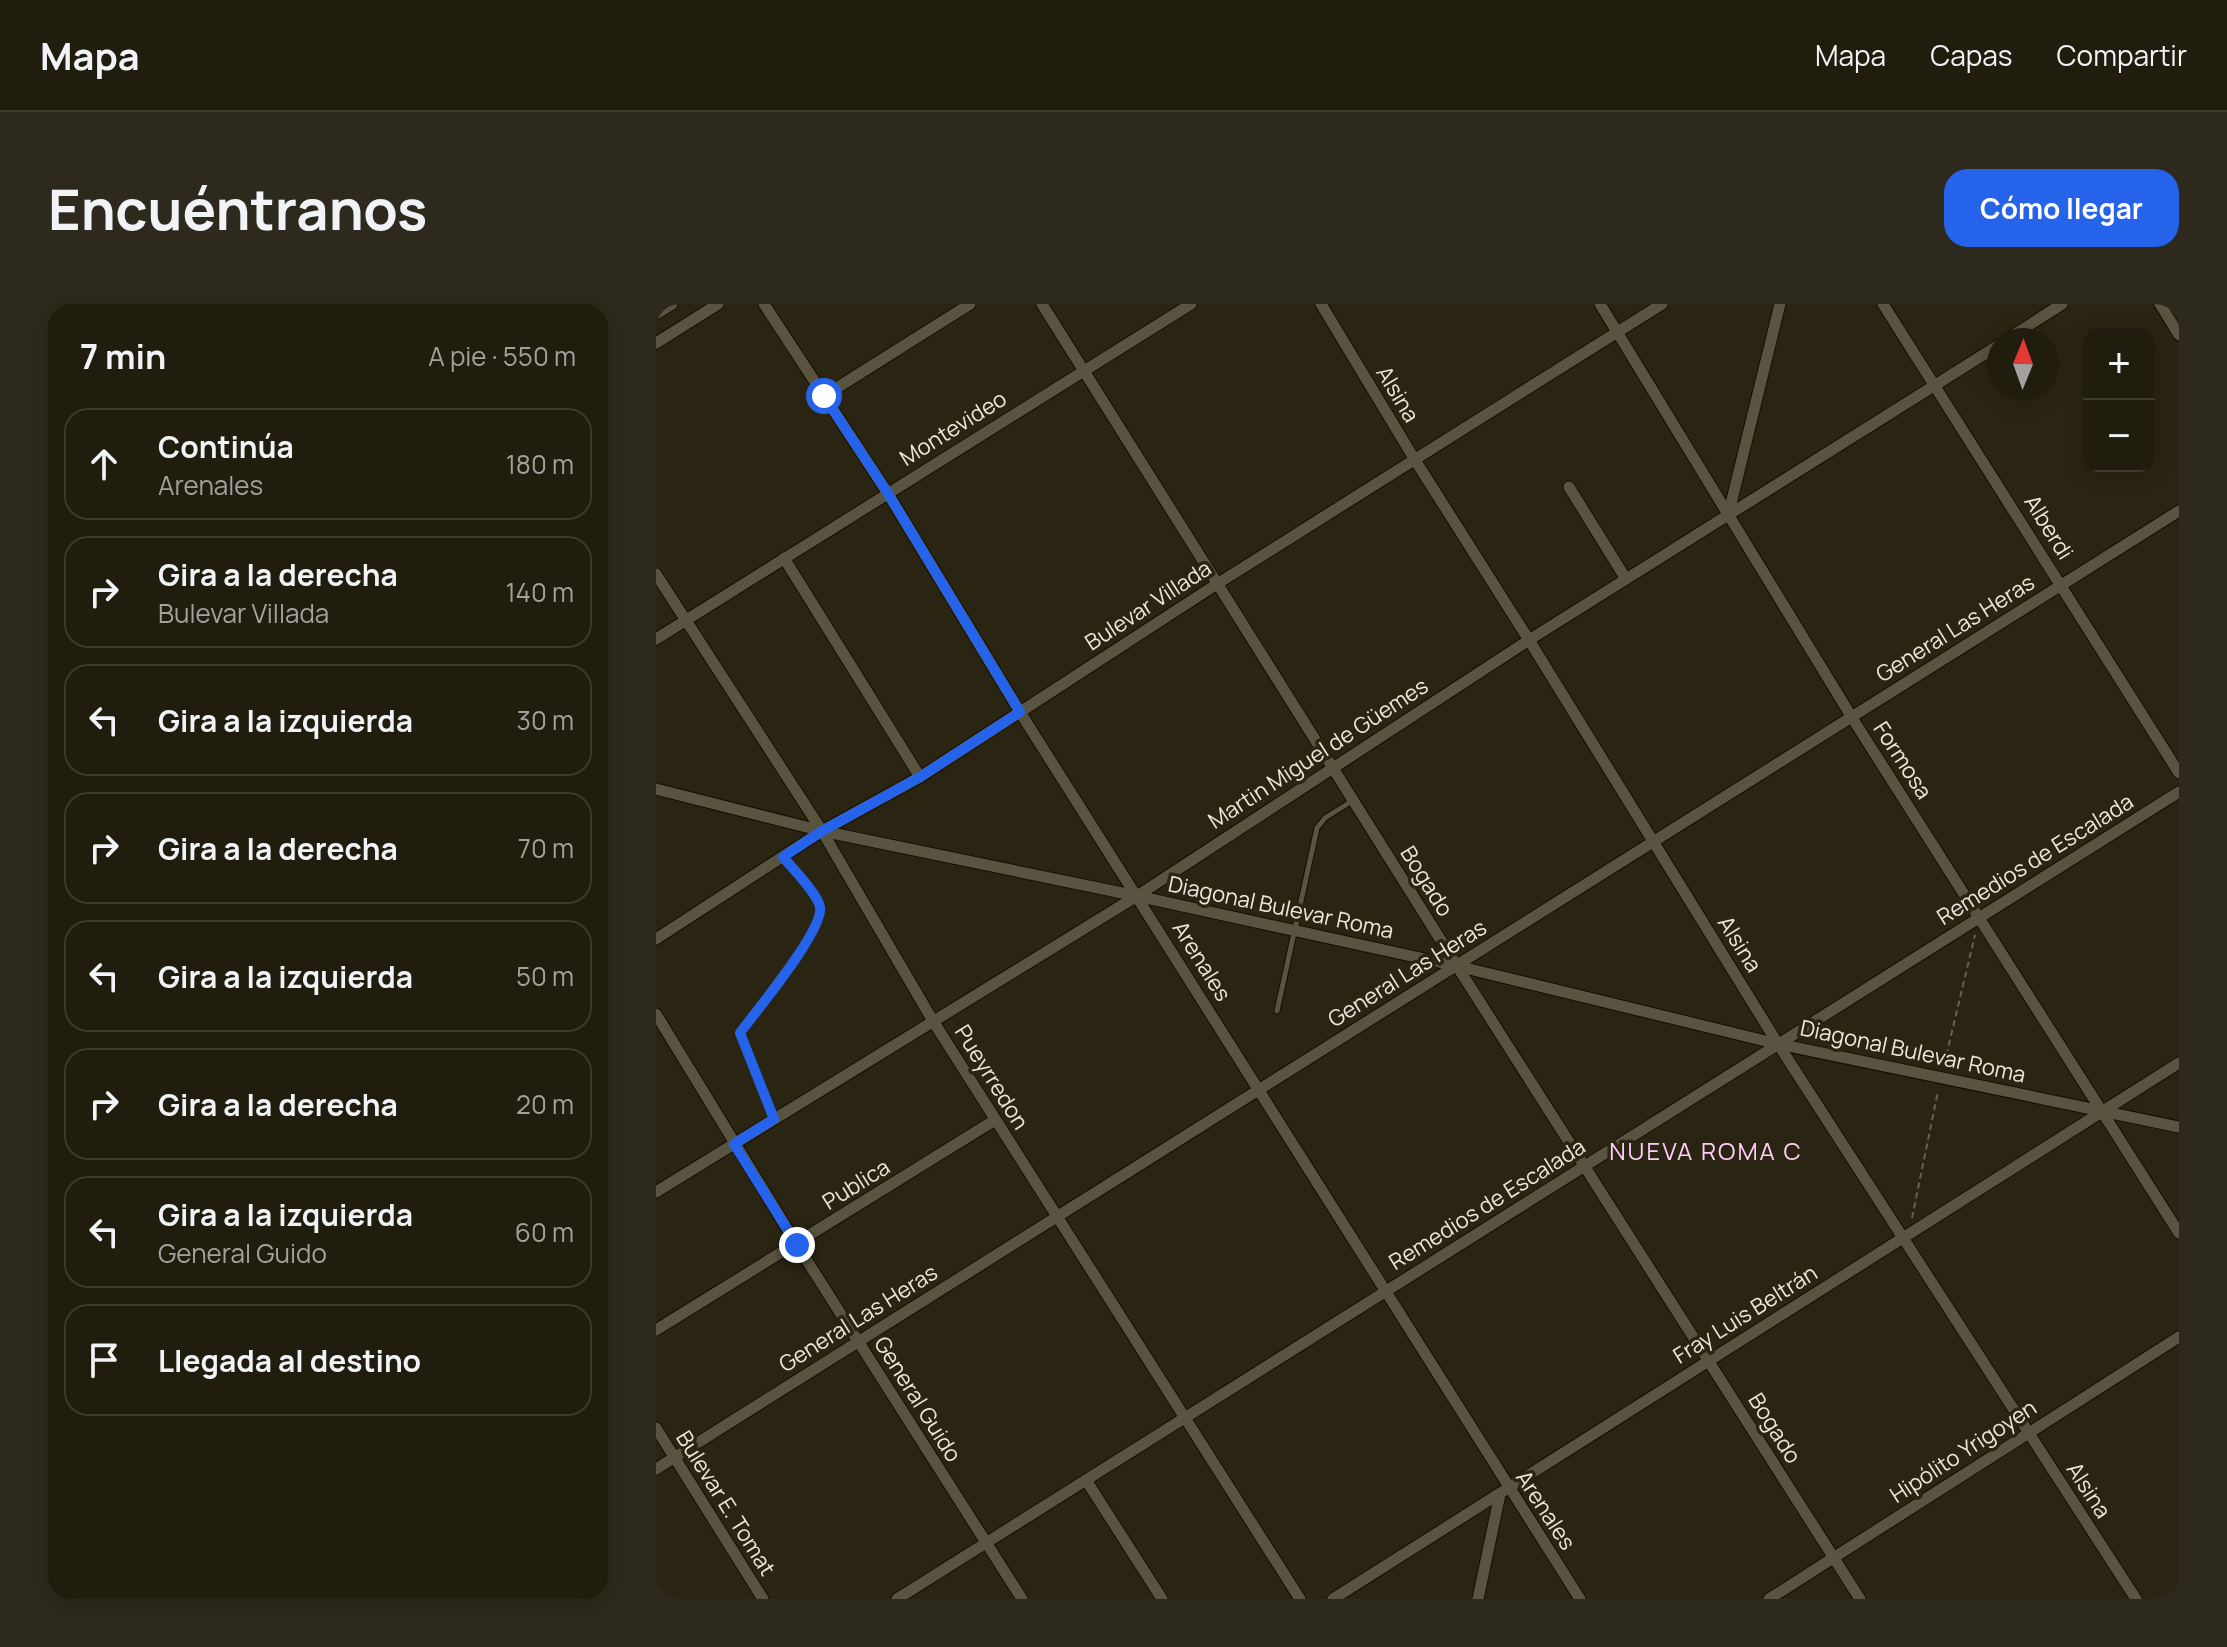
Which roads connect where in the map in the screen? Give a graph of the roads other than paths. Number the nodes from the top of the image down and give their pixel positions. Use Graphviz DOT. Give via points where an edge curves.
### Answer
graph roads {
  1 [pos="672,304"];
  2 [pos="718,304"];
  3 [pos="764,304"];
  4 [pos="970,304"];
  5 [pos="1042,304"];
  6 [pos="1191,304"];
  7 [pos="1321,304"];
  8 [pos="1600,304"];
  9 [pos="1662,304"];
  10 [pos="1780,304"];
  11 [pos="1883,304"];
  12 [pos="2062,304"];
  13 [pos="2160,304"];
  14 [pos="656,314"];
  15 [pos="2025,328"];
  16 [pos="1618,332"];
  17 [pos="2179,335"];
  18 [pos="656,343"];
  19 [pos="1987,353"];
  20 [pos="1084,371"];
  21 [pos="1936,385"];
  22 [pos="824,396"];
  23 [pos="1415,460"];
  24 [pos="1569,487"];
  25 [pos="887,492"];
  26 [pos="2179,511"];
  27 [pos="1728,516"];
  28 [pos="784,558"];
  29 [pos="656,574"];
  30 [pos="1626,579"];
  31 [pos="1217,584"];
  32 [pos="2061,585"];
  33 [pos="686,619"];
  34 [pos="656,639"];
  35 [pos="1529,640"];
  36 [pos="1020,712"];
  37 [pos="1851,716"];
  38 [pos="1331,767"];
  39 [pos="2179,773"];
  40 [pos="920,777"];
  41 [pos="656,789"];
  42 [pos="2179,792"];
  43 [pos="1353,800"];
  44 [pos="822,831"];
  45 [pos="1652,841"];
  46 [pos="783,857"];
  47 [pos="1137,896"];
  48 [pos="1980,917"];
  49 [pos="1293,929"];
  50 [pos="656,939"];
  51 [pos="1457,966"];
  52 [pos="1277,1011"];
  53 [pos="656,1014"];
  54 [pos="933,1021"];
  55 [pos="1778,1044"];
  56 [pos="2179,1063"];
  57 [pos="1261,1090"];
  58 [pos="2102,1110"];
  59 [pos="774,1119"];
  60 [pos="995,1120"];
  61 [pos="2179,1127"];
  62 [pos="734,1144"];
  63 [pos="1585,1165"];
  64 [pos="656,1192"];
  65 [pos="1059,1216"];
  66 [pos="2179,1233"];
  67 [pos="1904,1237"];
  68 [pos="797,1245"];
  69 [pos="1387,1290"];
  70 [pos="656,1330"];
  71 [pos="2179,1337"];
  72 [pos="858,1341"];
  73 [pos="1710,1360"];
  74 [pos="1186,1418"];
  75 [pos="656,1428"];
  76 [pos="2028,1432"];
  77 [pos="674,1458"];
  78 [pos="656,1469"];
  79 [pos="1086,1480"];
  80 [pos="1504,1491"];
  81 [pos="986,1543"];
  82 [pos="1833,1558"];
  83 [pos="763,1599"];
  84 [pos="897,1599"];
  85 [pos="1022,1599"];
  86 [pos="1162,1599"];
  87 [pos="1300,1599"];
  88 [pos="1333,1599"];
  89 [pos="1478,1599"];
  90 [pos="1580,1599"];
  91 [pos="1769,1599"];
  92 [pos="1860,1599"];
  93 [pos="2136,1599"];
  1 -- 14 [label="street"];
  2 -- 18 [label="street"];
  3 -- 22 [label="street, Arenales"];
  4 -- 22 [label="street"];
  5 -- 20 [label="street, Bogado"];
  6 -- 20 [label="street, Montevideo"];
  7 -- 23 [label="street, Alsina"];
  8 -- 16 [label="street, Formosa"];
  9 -- 16 [label="street, Bulevar Villada"];
  10 -- 27 [label="street"];
  11 -- 21 [label="street, Alberdi"];
  12 -- 15 [label="street"];
  13 -- 17 [label="street"];
  16 -- 23 [label="street, Bulevar Villada"];
  16 -- 27 [label="street, Formosa"];
  19 -- 21 [label="street, Martin Miguel de Güemes"];
  20 -- 25 [label="street, Montevideo"];
  20 -- 31 [label="street, Bogado"];
  21 -- 27 [label="street, Martin Miguel de Güemes"];
  21 -- 32 [label="street, Alberdi"];
  22 -- 25 [label="street, Arenales"];
  23 -- 31 [label="street, Bulevar Villada"];
  23 -- 35 [label="street, Alsina"];
  24 -- 30 [label="street"];
  25 -- 28 [label="street, Montevideo"];
  25 -- 36 [label="street, Arenales"];
  26 -- 32 [label="street, General Las Heras"];
  27 -- 30 [label="street, Martin Miguel de Güemes"];
  27 -- 37 [label="street, Formosa"];
  28 -- 33 [label="street, Montevideo"];
  28 -- 40 [label="street"];
  29 -- 33 [label="street, Pueyrredon"];
  30 -- 35 [label="street, Martin Miguel de Güemes"];
  31 -- 36 [label="street, Bulevar Villada"];
  31 -- 38 [label="street, Bogado"];
  32 -- 37 [label="street, General Las Heras"];
  32 -- 39 [label="street, Alberdi"];
  33 -- 34 [label="street, Montevideo"];
  33 -- 44 [label="street, Pueyrredon"];
  35 -- 38 [label="street, Martin Miguel de Güemes"];
  35 -- 45 [label="street, Alsina"];
  36 -- 40 [label="street, Bulevar Villada"];
  36 -- 47 [label="street, Arenales"];
  37 -- 45 [label="street, General Las Heras"];
  37 -- 48 [label="street, Formosa"];
  38 -- 43 [label="street, Bogado"];
  38 -- 47 [label="street, Martin Miguel de Güemes"];
  40 -- 44 [label="street, Bulevar Villada"];
  41 -- 44 [label="street, Diagonal Bulevar Roma"];
  42 -- 48 [label="street, Remedios de Escalada"];
  43 -- 49 [label="lane" via="1317,828"];
  43 -- 51 [label="street, Bogado"];
  44 -- 46 [label="street, Bulevar Villada"];
  44 -- 47 [label="street, Diagonal Bulevar Roma"];
  44 -- 54 [label="street, Pueyrredon"];
  45 -- 51 [label="street, General Las Heras"];
  45 -- 55 [label="street, Alsina"];
  46 -- 50 [label="street, Bulevar Villada"];
  46 -- 59 [label="lane" via="819,901 821,911 807,943 740,1033"];
  47 -- 49 [label="street, Diagonal Bulevar Roma"];
  47 -- 54 [label="street, Martin Miguel de Güemes"];
  47 -- 57 [label="street, Arenales"];
  48 -- 55 [label="street, Remedios de Escalada"];
  48 -- 58 [label="street, Formosa"];
  49 -- 51 [label="street, Diagonal Bulevar Roma"];
  49 -- 52 [label="lane"];
  51 -- 55 [label="street, Diagonal Bulevar Roma"];
  51 -- 57 [label="street, General Las Heras"];
  51 -- 63 [label="street, Bogado"];
  53 -- 62 [label="street, General Guido"];
  54 -- 59 [label="street, Martin Miguel de Güemes"];
  54 -- 60 [label="street, Pueyrredon"];
  55 -- 58 [label="street, Diagonal Bulevar Roma"];
  55 -- 63 [label="street, Remedios de Escalada"];
  55 -- 67 [label="street, Alsina"];
  56 -- 58 [label="street, Fray Luis Beltrán"];
  57 -- 65 [label="street, General Las Heras"];
  57 -- 69 [label="street, Arenales"];
  58 -- 61 [label="street, Diagonal Bulevar Roma"];
  58 -- 66 [label="street, Formosa"];
  58 -- 67 [label="street, Fray Luis Beltrán"];
  59 -- 62 [label="street, Martin Miguel de Güemes"];
  60 -- 65 [label="street, Pueyrredon"];
  60 -- 68 [label="street, Publica"];
  62 -- 64 [label="street, Martin Miguel de Güemes"];
  62 -- 68 [label="street, General Guido"];
  63 -- 69 [label="street, Remedios de Escalada"];
  63 -- 73 [label="street, Bogado"];
  65 -- 72 [label="street, General Las Heras"];
  65 -- 74 [label="street, Pueyrredon"];
  67 -- 73 [label="street, Fray Luis Beltrán"];
  67 -- 76 [label="street, Alsina"];
  68 -- 70 [label="street, Publica"];
  68 -- 72 [label="street, General Guido"];
  69 -- 74 [label="street, Remedios de Escalada"];
  69 -- 80 [label="street, Arenales"];
  71 -- 76 [label="street, Hipólito Yrigoyen"];
  72 -- 77 [label="street, General Las Heras"];
  72 -- 81 [label="street, General Guido"];
  73 -- 80 [label="street, Fray Luis Beltrán"];
  73 -- 82 [label="street, Bogado"];
  74 -- 79 [label="street, Remedios de Escalada"];
  74 -- 87 [label="street, Pueyrredon"];
  75 -- 77 [label="street, Bulevar E. Tomat"];
  76 -- 82 [label="street, Hipólito Yrigoyen"];
  76 -- 93 [label="street, Alsina"];
  77 -- 78 [label="street, General Las Heras"];
  77 -- 83 [label="street, Bulevar E. Tomat"];
  79 -- 81 [label="street, Remedios de Escalada"];
  79 -- 86 [label="street"];
  80 -- 88 [label="street, Fray Luis Beltrán"];
  80 -- 89 [label="street"];
  80 -- 90 [label="street, Arenales"];
  81 -- 84 [label="street, Remedios de Escalada"];
  81 -- 85 [label="street, General Guido"];
  82 -- 91 [label="street, Hipólito Yrigoyen"];
  82 -- 92 [label="street, Bogado"];
}
